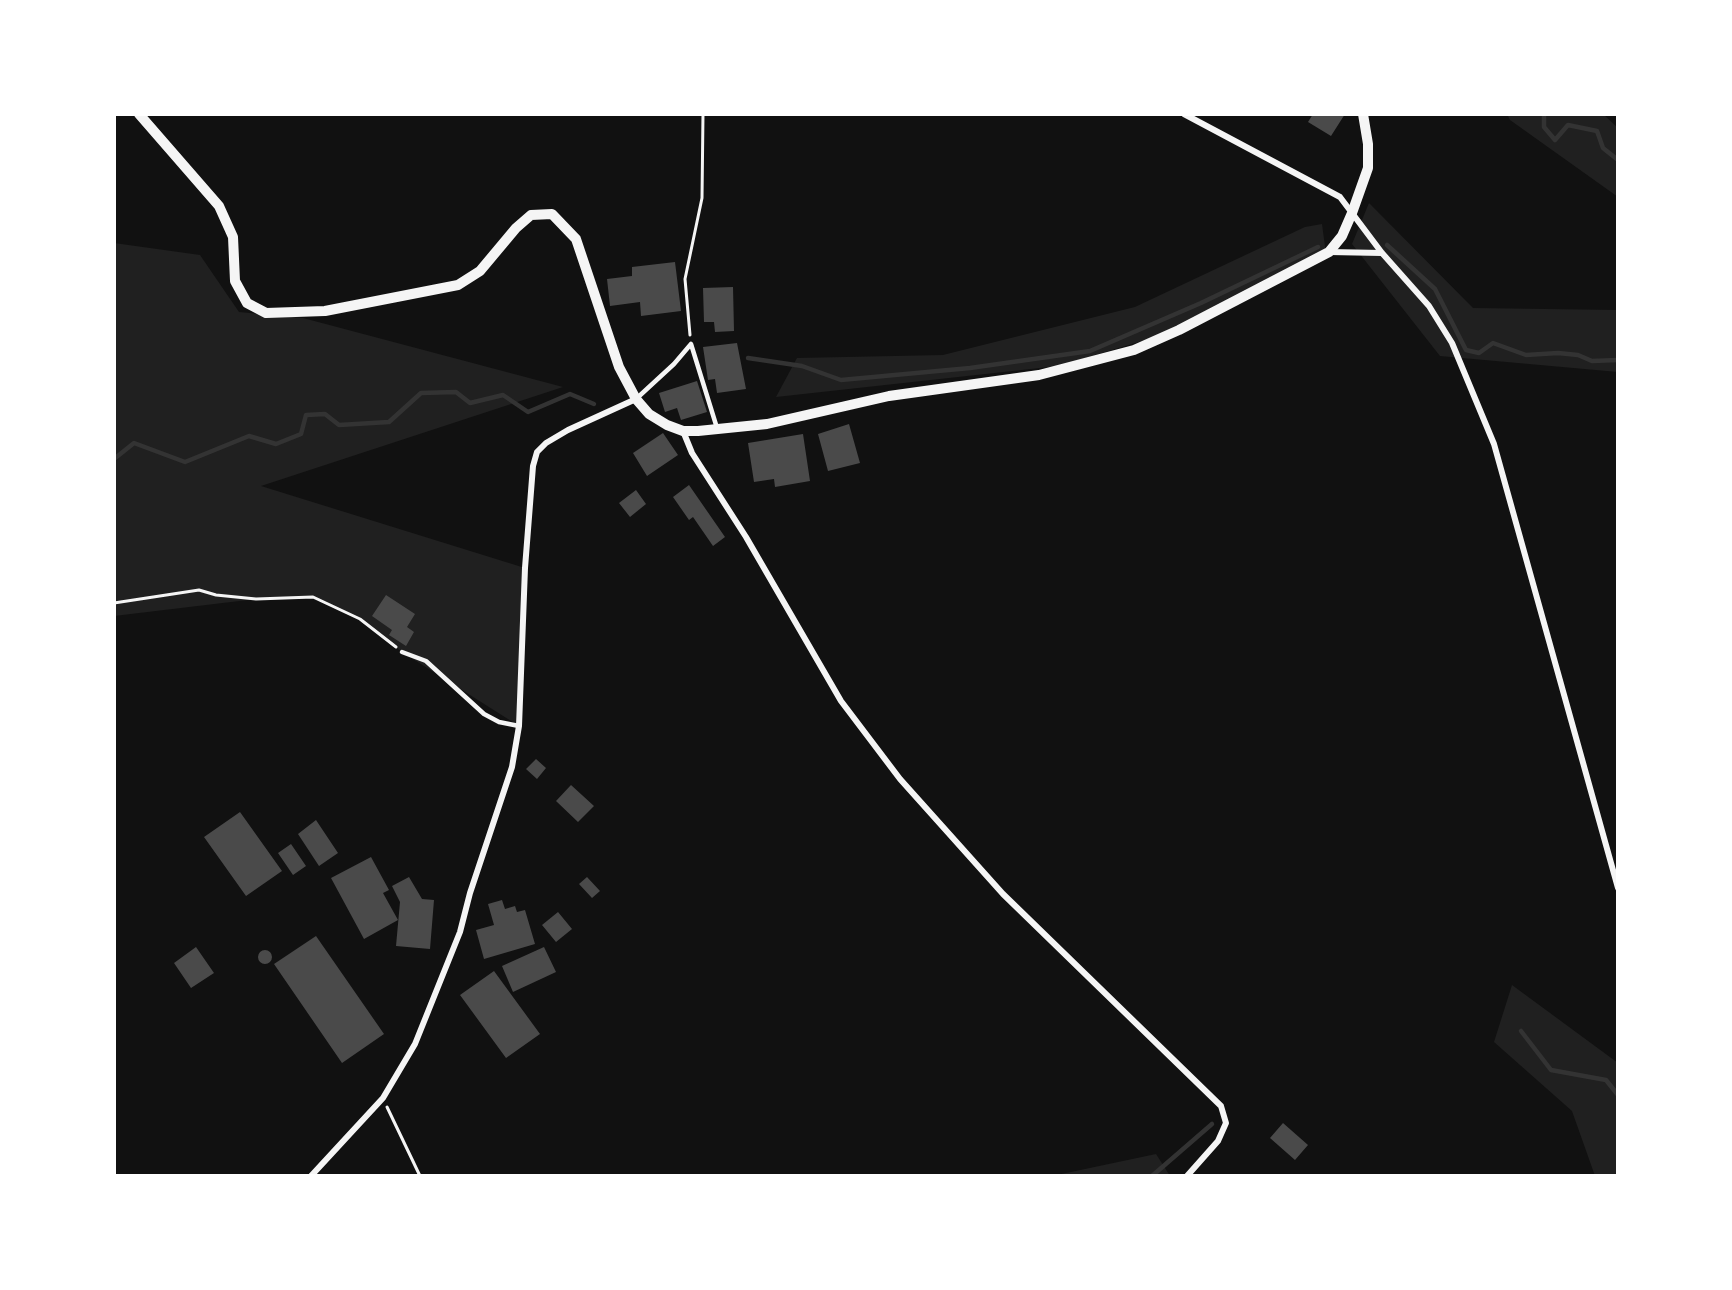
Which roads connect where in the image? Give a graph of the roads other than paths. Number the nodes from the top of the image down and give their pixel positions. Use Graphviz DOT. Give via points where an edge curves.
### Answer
graph roads {
  1 [pos="139,114"];
  2 [pos="1184,114"];
  3 [pos="1363,114"];
  4 [pos="1353,213"];
  5 [pos="1329,252"];
  6 [pos="1382,253"];
  7 [pos="636,399"];
  8 [pos="718,430"];
  9 [pos="683,431"];
  10 [pos="402,652"];
  11 [pos="519,726"];
  12 [pos="1618,888"];
  13 [pos="311,1176"];
  14 [pos="1187,1176"];
  1 -- 7 [label="street" via="219,206 233,237 235,281 247,303 266,313 325,311 459,285 480,272 531,215 552,214 576,239 619,367"];
  2 -- 4 [label="street" via="1340,197"];
  3 -- 4 [label="street" via="1368,168"];
  4 -- 5 [label="street"];
  4 -- 6 [label="street"];
  5 -- 6 [label="street"];
  5 -- 8 [label="street" via="1134,350 1039,375 889,396 790,420"];
  6 -- 12 [label="street" via="1429,306 1452,343 1494,444"];
  7 -- 8 [label="lane" via="691,344"];
  7 -- 9 [label="street" via="649,414"];
  7 -- 11 [label="street" via="568,430 537,452 532,466 525,568"];
  8 -- 9 [label="street"];
  9 -- 14 [label="street" via="692,453 746,537 841,701 900,778 1003,894 1221,1106 1226,1123 1218,1141"];
  10 -- 11 [label="lane" via="426,662 484,714"];
  11 -- 13 [label="street" via="512,766 460,932 416,1044 382,1098"];
}
